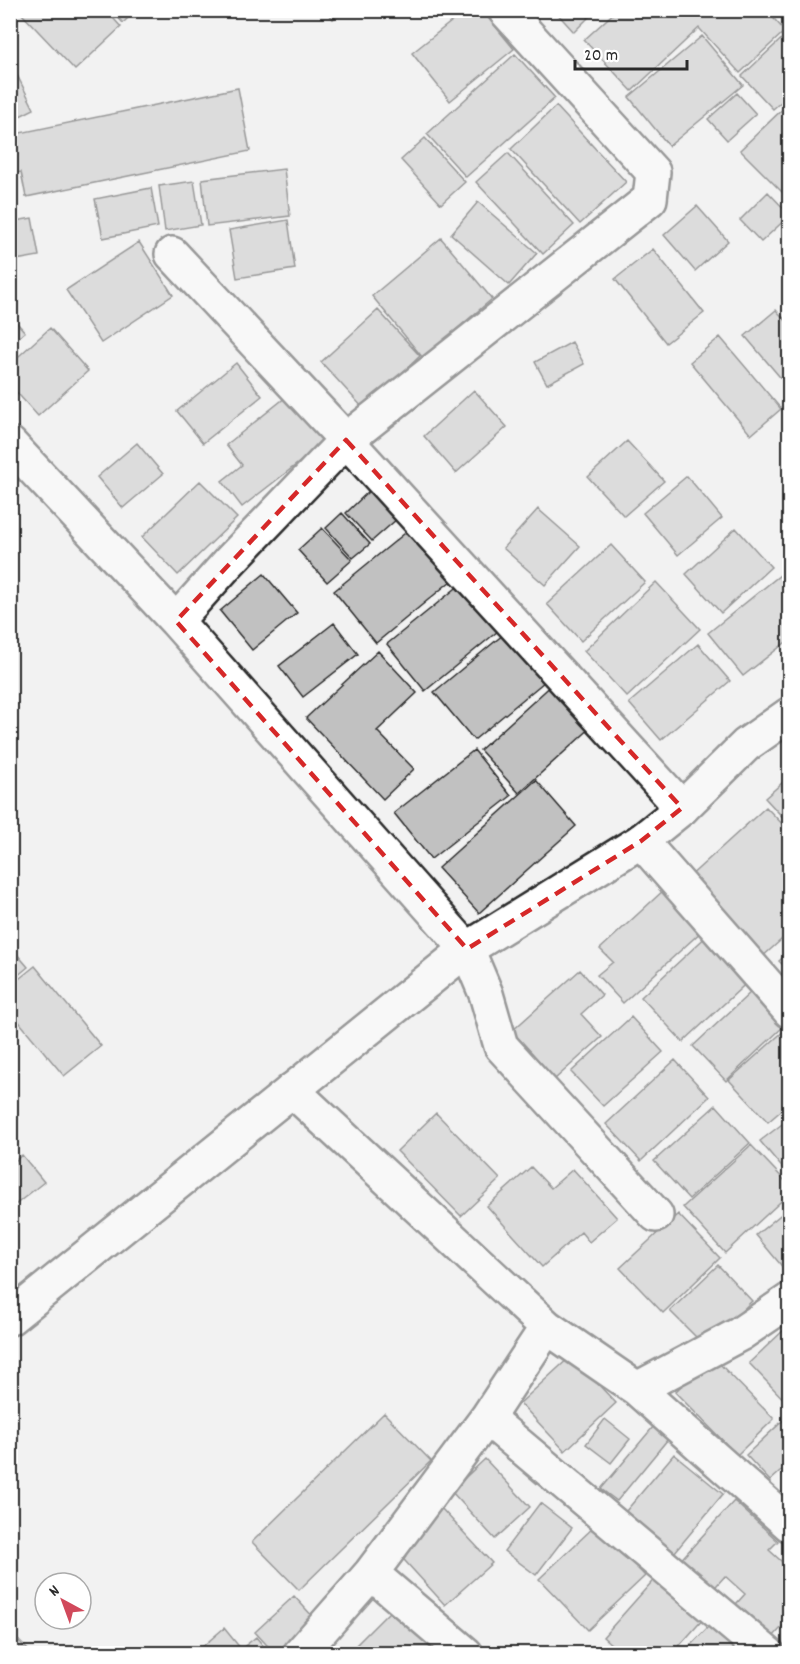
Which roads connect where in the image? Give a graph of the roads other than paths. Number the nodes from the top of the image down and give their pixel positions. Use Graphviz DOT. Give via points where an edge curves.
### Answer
graph roads {
  1 [pos="505,10"];
  2 [pos="172,254"];
  3 [pos="346,440"];
  4 [pos="10,444"];
  5 [pos="176,621"];
  6 [pos="789,714"];
  7 [pos="682,808"];
  8 [pos="641,841"];
  9 [pos="467,949"];
  10 [pos="789,1011"];
  11 [pos="292,1090"];
  12 [pos="656,1215"];
  13 [pos="789,1300"];
  14 [pos="10,1318"];
  15 [pos="547,1327"];
  16 [pos="637,1389"];
  17 [pos="487,1418"];
  18 [pos="789,1525"];
  19 [pos="371,1573"];
  20 [pos="300,1653"];
  21 [pos="466,1653"];
  22 [pos="768,1653"];
  1 -- 3 [label="street" via="653,172 650,199"];
  2 -- 3 [label="street"];
  3 -- 5 [label="street"];
  3 -- 7 [label="street"];
  4 -- 5 [label="street"];
  5 -- 9 [label="street"];
  6 -- 7 [label="street" via="746,745"];
  7 -- 8 [label="street"];
  8 -- 9 [label="street"];
  8 -- 10 [label="street"];
  9 -- 11 [label="street"];
  9 -- 12 [label="street" via="486,994 501,1046"];
  11 -- 14 [label="street"];
  11 -- 15 [label="street"];
  13 -- 16 [label="street" via="740,1334"];
  15 -- 16 [label="street"];
  15 -- 17 [label="street"];
  16 -- 18 [label="street"];
  17 -- 19 [label="street"];
  17 -- 22 [label="street"];
  19 -- 20 [label="street"];
  19 -- 21 [label="street"];
}
